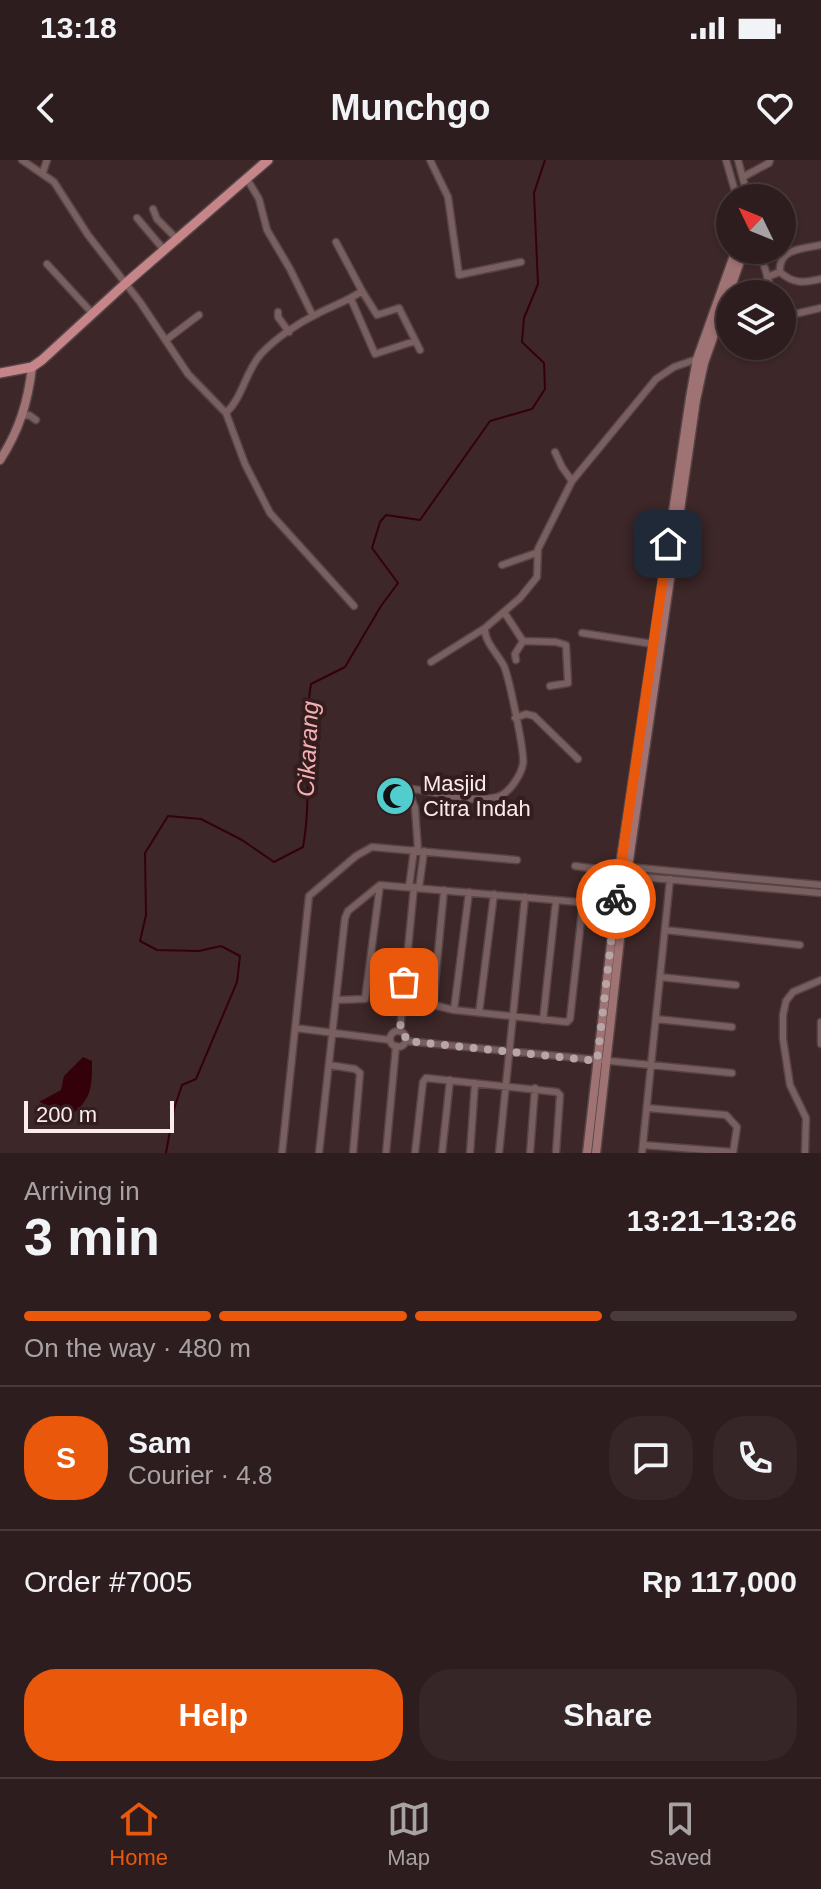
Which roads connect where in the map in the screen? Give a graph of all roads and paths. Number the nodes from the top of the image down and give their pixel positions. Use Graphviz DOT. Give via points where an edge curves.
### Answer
graph roads {
  1 [pos="22,160"];
  2 [pos="47,160"];
  3 [pos="250,160"];
  4 [pos="268,160"];
  5 [pos="430,160"];
  6 [pos="726,160"];
  7 [pos="738,160"];
  8 [pos="770,160"];
  9 [pos="257,170"];
  10 [pos="43,172"];
  11 [pos="743,177"];
  12 [pos="247,179"];
  13 [pos="733,184"];
  14 [pos="745,184"];
  15 [pos="153,209"];
  16 [pos="137,218"];
  17 [pos="178,240"];
  18 [pos="336,242"];
  19 [pos="821,245"];
  20 [pos="165,251"];
  21 [pos="521,262"];
  22 [pos="47,264"];
  23 [pos="731,264"];
  24 [pos="739,264"];
  25 [pos="763,264"];
  26 [pos="780,272"];
  27 [pos="767,277"];
  28 [pos="821,279"];
  29 [pos="768,280"];
  30 [pos="126,283"];
  31 [pos="362,291"];
  32 [pos="351,299"];
  33 [pos="821,308"];
  34 [pos="278,312"];
  35 [pos="93,314"];
  36 [pos="796,314"];
  37 [pos="199,315"];
  38 [pos="313,316"];
  39 [pos="289,332"];
  40 [pos="166,340"];
  41 [pos="415,341"];
  42 [pos="420,350"];
  43 [pos="697,359"];
  44 [pos="32,367"];
  45 [pos="0,373"];
  46 [pos="226,413"];
  47 [pos="22,416"];
  48 [pos="36,420"];
  49 [pos="555,452"];
  50 [pos="0,460"];
  51 [pos="572,481"];
  52 [pos="536,553"];
  53 [pos="502,565"];
  54 [pos="354,606"];
  55 [pos="504,612"];
  56 [pos="485,628"];
  57 [pos="582,633"];
  58 [pos="523,641"];
  59 [pos="653,644"];
  60 [pos="516,660"];
  61 [pos="431,662"];
  62 [pos="550,686"];
  63 [pos="515,718"];
  64 [pos="578,759"];
  65 [pos="419,850"];
  66 [pos="517,860"];
  67 [pos="575,866"];
  68 [pos="624,871"];
  69 [pos="670,879"];
  70 [pos="380,885"];
  71 [pos="821,885"];
  72 [pos="414,887"];
  73 [pos="444,890"];
  74 [pos="469,892"];
  75 [pos="821,893"];
  76 [pos="494,894"];
  77 [pos="525,897"];
  78 [pos="556,900"];
  79 [pos="665,930"];
  80 [pos="800,945"];
  81 [pos="660,977"];
  82 [pos="821,980"];
  83 [pos="736,985"];
  84 [pos="336,1000"];
  85 [pos="454,1010"];
  86 [pos="479,1013"];
  87 [pos="515,1016"];
  88 [pos="656,1019"];
  89 [pos="543,1020"];
  90 [pos="821,1022"];
  91 [pos="732,1027"];
  92 [pos="295,1028"];
  93 [pos="332,1031"];
  94 [pos="400,1031"];
  95 [pos="390,1040"];
  96 [pos="406,1041"];
  97 [pos="821,1044"];
  98 [pos="396,1046"];
  99 [pos="510,1051"];
  100 [pos="602,1061"];
  101 [pos="329,1065"];
  102 [pos="651,1065"];
  103 [pos="732,1073"];
  104 [pos="450,1080"];
  105 [pos="475,1083"];
  106 [pos="506,1085"];
  107 [pos="535,1088"];
  108 [pos="647,1108"];
  109 [pos="643,1145"];
  110 [pos="733,1152"];
  111 [pos="282,1153"];
  112 [pos="319,1153"];
  113 [pos="353,1153"];
  114 [pos="386,1153"];
  115 [pos="415,1153"];
  116 [pos="442,1153"];
  117 [pos="470,1153"];
  118 [pos="499,1153"];
  119 [pos="530,1153"];
  120 [pos="556,1153"];
  121 [pos="587,1153"];
  122 [pos="596,1153"];
  123 [pos="642,1153"];
  124 [pos="805,1153"];
  1 -- 10 [label="street"];
  2 -- 10 [label="street"];
  3 -- 9 [label="street"];
  4 -- 9 [label="main road"];
  5 -- 21 [label="street" via="448,197 459,275"];
  6 -- 13 [label="street"];
  7 -- 11 [label="street"];
  8 -- 11 [label="street"];
  9 -- 12 [label="main road"];
  10 -- 30 [label="street"];
  11 -- 14 [label="street"];
  12 -- 17 [label="main road"];
  12 -- 38 [label="street" via="267,230"];
  15 -- 17 [label="street"];
  16 -- 20 [label="street"];
  17 -- 20 [label="main road"];
  18 -- 31 [label="street"];
  19 -- 26 [label="street" via="785,254"];
  20 -- 30 [label="main road"];
  22 -- 35 [label="street"];
  23 -- 43 [label="street"];
  24 -- 68 [label="street" via="696,400"];
  25 -- 27 [label="street"];
  26 -- 27 [label="street"];
  26 -- 28 [label="street" via="802,283"];
  27 -- 29 [label="street"];
  30 -- 35 [label="main road"];
  30 -- 40 [label="street"];
  31 -- 32 [label="street"];
  31 -- 41 [label="street" via="377,315 399,308"];
  32 -- 38 [label="street"];
  32 -- 41 [label="street" via="375,354"];
  33 -- 36 [label="street"];
  34 -- 39 [label="street"];
  35 -- 44 [label="main road"];
  37 -- 40 [label="street"];
  38 -- 39 [label="street"];
  39 -- 46 [label="street" via="256,361"];
  40 -- 46 [label="street" via="188,374"];
  41 -- 42 [label="street"];
  43 -- 51 [label="street" via="656,379"];
  43 -- 59 [label="street"];
  44 -- 45 [label="main road"];
  44 -- 47 [label="street"];
  46 -- 54 [label="street" via="270,513"];
  47 -- 48 [label="street"];
  47 -- 50 [label="street"];
  49 -- 51 [label="street"];
  51 -- 52 [label="street"];
  52 -- 53 [label="street"];
  52 -- 55 [label="street" via="538,574"];
  55 -- 56 [label="street"];
  55 -- 58 [label="street"];
  56 -- 61 [label="street"];
  56 -- 63 [label="street" via="504,666"];
  57 -- 59 [label="street"];
  58 -- 60 [label="street"];
  58 -- 62 [label="street" via="566,645 568,683"];
  59 -- 68 [label="street"];
  63 -- 64 [label="street" via="534,716"];
  63 -- 65 [label="street" via="523,762 503,795 475,799 411,789"];
  65 -- 66 [label="street"];
  65 -- 72 [label="street"];
  65 -- 92 [label="street" via="372,847 309,896"];
  67 -- 68 [label="street"];
  68 -- 69 [label="street"];
  68 -- 71 [label="street"];
  68 -- 100 [label="street"];
  69 -- 75 [label="street"];
  69 -- 79 [label="street"];
  70 -- 72 [label="street"];
  70 -- 84 [label="street" via="346,914"];
  70 -- 84 [label="street" via="366,998"];
  72 -- 73 [label="street"];
  72 -- 94 [label="street"];
  73 -- 74 [label="street"];
  73 -- 85 [label="street" via="432,1001"];
  74 -- 76 [label="street"];
  74 -- 85 [label="street"];
  76 -- 77 [label="street"];
  76 -- 86 [label="street"];
  77 -- 78 [label="street"];
  77 -- 87 [label="street"];
  78 -- 89 [label="street"];
  78 -- 89 [label="street" via="586,903 570,1019"];
  79 -- 80 [label="street"];
  79 -- 81 [label="street"];
  81 -- 83 [label="street"];
  81 -- 88 [label="street"];
  82 -- 124 [label="street" via="793,992 783,1015 790,1085 805,1111"];
  84 -- 93 [label="street"];
  85 -- 86 [label="street"];
  86 -- 87 [label="street"];
  87 -- 89 [label="street"];
  87 -- 99 [label="street"];
  88 -- 91 [label="street"];
  88 -- 102 [label="street"];
  90 -- 97 [label="street"];
  92 -- 93 [label="street"];
  92 -- 111 [label="street"];
  93 -- 95 [label="street"];
  93 -- 101 [label="street"];
  94 -- 95 [label="street"];
  94 -- 96 [label="street"];
  95 -- 98 [label="street"];
  96 -- 98 [label="street"];
  96 -- 99 [label="street"];
  98 -- 114 [label="street"];
  99 -- 100 [label="street"];
  99 -- 106 [label="street"];
  100 -- 102 [label="street"];
  100 -- 121 [label="street"];
  100 -- 122 [label="street"];
  101 -- 112 [label="street"];
  101 -- 113 [label="street" via="360,1073"];
  102 -- 103 [label="street"];
  102 -- 108 [label="street"];
  104 -- 105 [label="street"];
  104 -- 115 [label="street" via="424,1080"];
  104 -- 116 [label="street"];
  105 -- 106 [label="street"];
  105 -- 117 [label="street"];
  106 -- 107 [label="street"];
  106 -- 118 [label="street"];
  107 -- 119 [label="street"];
  107 -- 120 [label="street" via="560,1095"];
  108 -- 109 [label="street"];
  108 -- 110 [label="street" via="726,1115 737,1127"];
  109 -- 110 [label="street"];
  109 -- 123 [label="street"];
}
